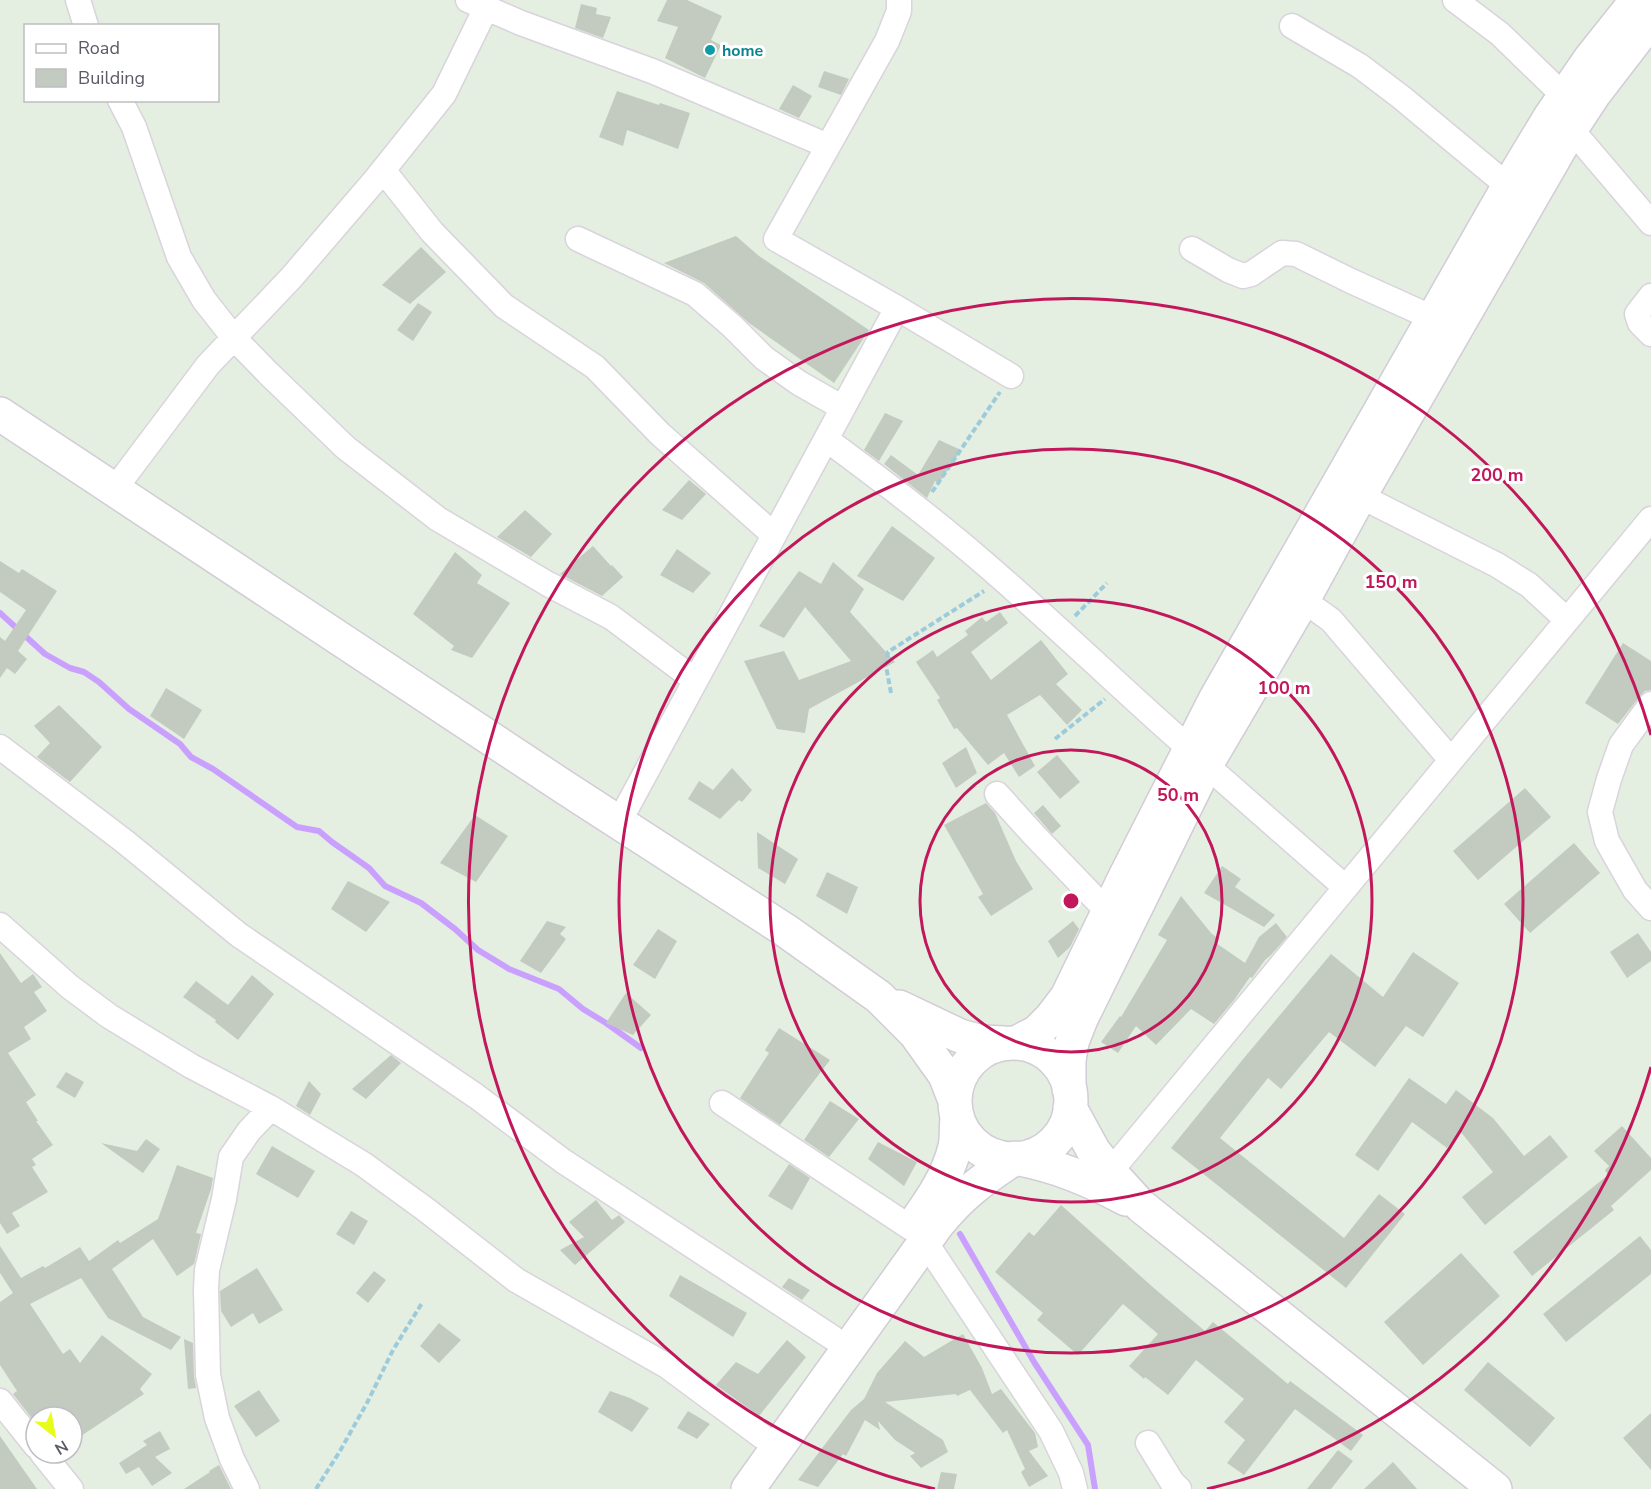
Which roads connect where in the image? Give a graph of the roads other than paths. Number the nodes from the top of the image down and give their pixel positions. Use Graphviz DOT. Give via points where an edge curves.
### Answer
graph roads {
  1 [pos="78,0"];
  2 [pos="899,0"];
  3 [pos="1455,0"];
  4 [pos="1636,0"];
  5 [pos="477,4"];
  6 [pos="1651,20"];
  7 [pos="85,24"];
  8 [pos="1292,26"];
  9 [pos="1564,96"];
  10 [pos="121,102"];
  11 [pos="1571,129"];
  12 [pos="828,146"];
  13 [pos="383,170"];
  14 [pos="1508,186"];
  15 [pos="1651,223"];
  16 [pos="578,239"];
  17 [pos="1192,249"];
  18 [pos="1651,296"];
  19 [pos="897,308"];
  20 [pos="1433,318"];
  21 [pos="1651,334"];
  22 [pos="234,338"];
  23 [pos="1011,376"];
  24 [pos="843,408"];
  25 [pos="0,414"];
  26 [pos="826,439"];
  27 [pos="114,490"];
  28 [pos="1362,492"];
  29 [pos="1651,519"];
  30 [pos="774,535"];
  31 [pos="1303,600"];
  32 [pos="1568,620"];
  33 [pos="695,680"];
  34 [pos="1651,704"];
  35 [pos="0,747"];
  36 [pos="1198,757"];
  37 [pos="1451,760"];
  38 [pos="997,794"];
  39 [pos="619,822"];
  40 [pos="1346,887"];
  41 [pos="1651,908"];
  42 [pos="1108,912"];
  43 [pos="0,925"];
  44 [pos="879,997"];
  45 [pos="1010,1043"];
  46 [pos="1070,1099"];
  47 [pos="722,1103"];
  48 [pos="271,1108"];
  49 [pos="955,1108"];
  50 [pos="1015,1158"];
  51 [pos="1110,1172"];
  52 [pos="1141,1206"];
  53 [pos="919,1236"];
  54 [pos="833,1338"];
  55 [pos="0,1401"];
  56 [pos="24,1431"];
  57 [pos="763,1437"];
  58 [pos="1148,1443"];
  59 [pos="52,1465"];
  60 [pos="71,1489"];
  61 [pos="247,1489"];
  62 [pos="726,1489"];
  63 [pos="748,1489"];
  64 [pos="1075,1489"];
  65 [pos="1179,1489"];
  66 [pos="1495,1489"];
  1 -- 7 [label="street"];
  2 -- 12 [label="street" via="899,11 887,41"];
  3 -- 9 [label="street" via="1500,34"];
  4 -- 9 [label="main road"];
  5 -- 12 [label="street" via="652,71"];
  5 -- 13 [label="street" via="444,94"];
  6 -- 11 [label="main road"];
  8 -- 14 [label="street" via="1360,66"];
  9 -- 14 [label="main road"];
  10 -- 22 [label="street" via="134,127 178,257 204,300"];
  11 -- 15 [label="street"];
  11 -- 28 [label="main road"];
  12 -- 19 [label="street" via="776,239"];
  13 -- 22 [label="street"];
  13 -- 30 [label="street" via="432,232 504,306 596,367 660,434"];
  14 -- 20 [label="main road"];
  16 -- 24 [label="street" via="695,294 764,358"];
  17 -- 20 [label="street" via="1243,276 1282,253 1296,254"];
  18 -- 21 [label="street" via="1637,314"];
  19 -- 23 [label="street"];
  19 -- 24 [label="street"];
  20 -- 36 [label="main road" via="1215,700"];
  22 -- 27 [label="street" via="208,365"];
  22 -- 33 [label="street" via="346,448 438,519 611,617"];
  24 -- 26 [label="street"];
  25 -- 27 [label="main road"];
  26 -- 30 [label="street"];
  26 -- 36 [label="street" via="1002,579"];
  27 -- 39 [label="main road"];
  28 -- 31 [label="main road"];
  28 -- 32 [label="street" via="1372,502 1497,565 1529,585"];
  29 -- 32 [label="street"];
  30 -- 33 [label="street"];
  31 -- 36 [label="main road"];
  31 -- 37 [label="street" via="1331,620"];
  32 -- 37 [label="street"];
  33 -- 39 [label="street"];
  34 -- 41 [label="street" via="1621,745 1600,812 1607,841 1635,890"];
  35 -- 54 [label="street" via="124,841 238,935 476,1096 563,1161"];
  36 -- 40 [label="street"];
  36 -- 42 [label="main road"];
  36 -- 46 [label="main road" via="1072,1042"];
  37 -- 40 [label="street"];
  38 -- 42 [label="street"];
  39 -- 44 [label="main road" via="785,930"];
  40 -- 51 [label="street"];
  42 -- 45 [label="main road" via="1067,997 1037,1032"];
  43 -- 48 [label="street" via="109,1016 190,1066"];
  44 -- 45 [label="main road" via="960,1036"];
  44 -- 49 [label="main road" via="932,1054 945,1075"];
  45 -- 46 [label="main road" via="1042,1050 1058,1063 1068,1081"];
  45 -- 49 [label="main road" via="985,1049 969,1062 958,1080"];
  46 -- 50 [label="main road" via="1068,1120 1058,1138 1042,1151"];
  46 -- 51 [label="main road" via="1093,1150"];
  47 -- 53 [label="street"];
  48 -- 57 [label="street" via="363,1164 516,1280 667,1366"];
  48 -- 61 [label="street" via="231,1157 207,1270 208,1375 217,1418"];
  49 -- 50 [label="main road" via="966,1136 981,1150 1000,1158"];
  49 -- 53 [label="main road" via="955,1145"];
  50 -- 52 [label="main road" via="1092,1181"];
  50 -- 53 [label="main road" via="980,1182 937,1225"];
  51 -- 52 [label="main road"];
  52 -- 66 [label="main road"];
  53 -- 54 [label="main road"];
  53 -- 63 [label="main road"];
  53 -- 64 [label="street" via="1051,1431"];
  54 -- 57 [label="main road"];
  55 -- 56 [label="street"];
  57 -- 62 [label="main road"];
  58 -- 65 [label="street"];
  59 -- 60 [label="street"];
}
